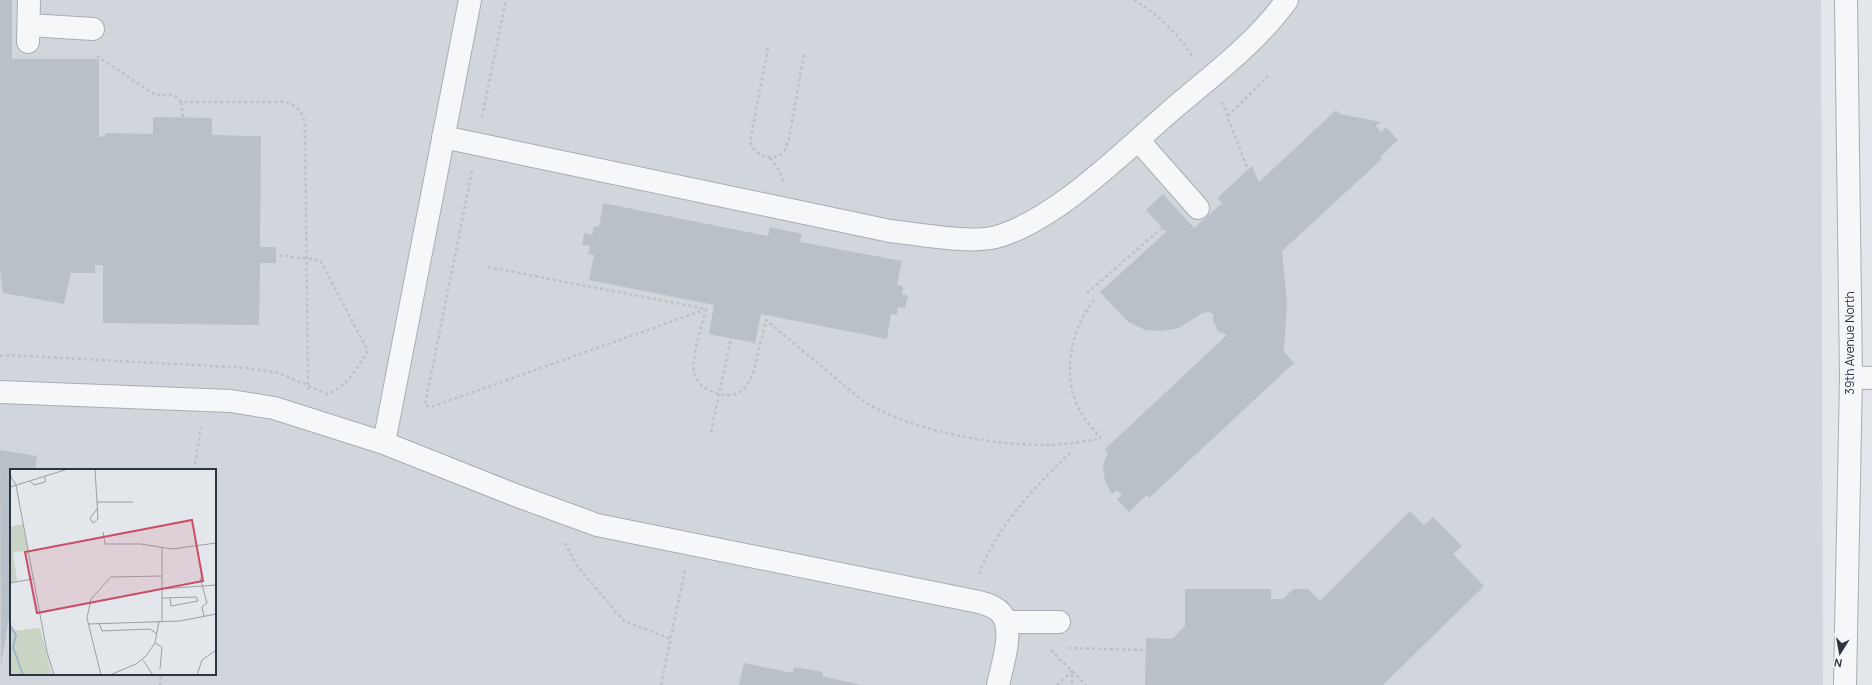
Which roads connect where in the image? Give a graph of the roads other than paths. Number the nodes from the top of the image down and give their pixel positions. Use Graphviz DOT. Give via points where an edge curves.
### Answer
graph roads {
  1 [pos="29,0"];
  2 [pos="1287,0"];
  3 [pos="1846,0"];
  4 [pos="465,1"];
  5 [pos="90,28"];
  6 [pos="443,137"];
  7 [pos="1138,140"];
  8 [pos="1198,208"];
  9 [pos="1862,377"];
  10 [pos="0,392"];
  11 [pos="384,443"];
  12 [pos="1006,622"];
  13 [pos="1059,622"];
  14 [pos="998,685"];
  15 [pos="1845,685"];
  1 -- 5 [label="street" via="28,33"];
  2 -- 7 [label="street" via="1260,34"];
  3 -- 9 [label="street, 39th Avenue North"];
  4 -- 6 [label="street"];
  6 -- 7 [label="street" via="890,231 948,238 994,238 1017,230 1052,210"];
  6 -- 11 [label="street"];
  7 -- 8 [label="street"];
  9 -- 15 [label="street, 39th Avenue North"];
  10 -- 11 [label="street" via="231,401 274,408"];
  11 -- 12 [label="street" via="597,525 971,600 989,605 1000,612"];
  12 -- 13 [label="street"];
  12 -- 14 [label="street" via="1007,643"];
}
